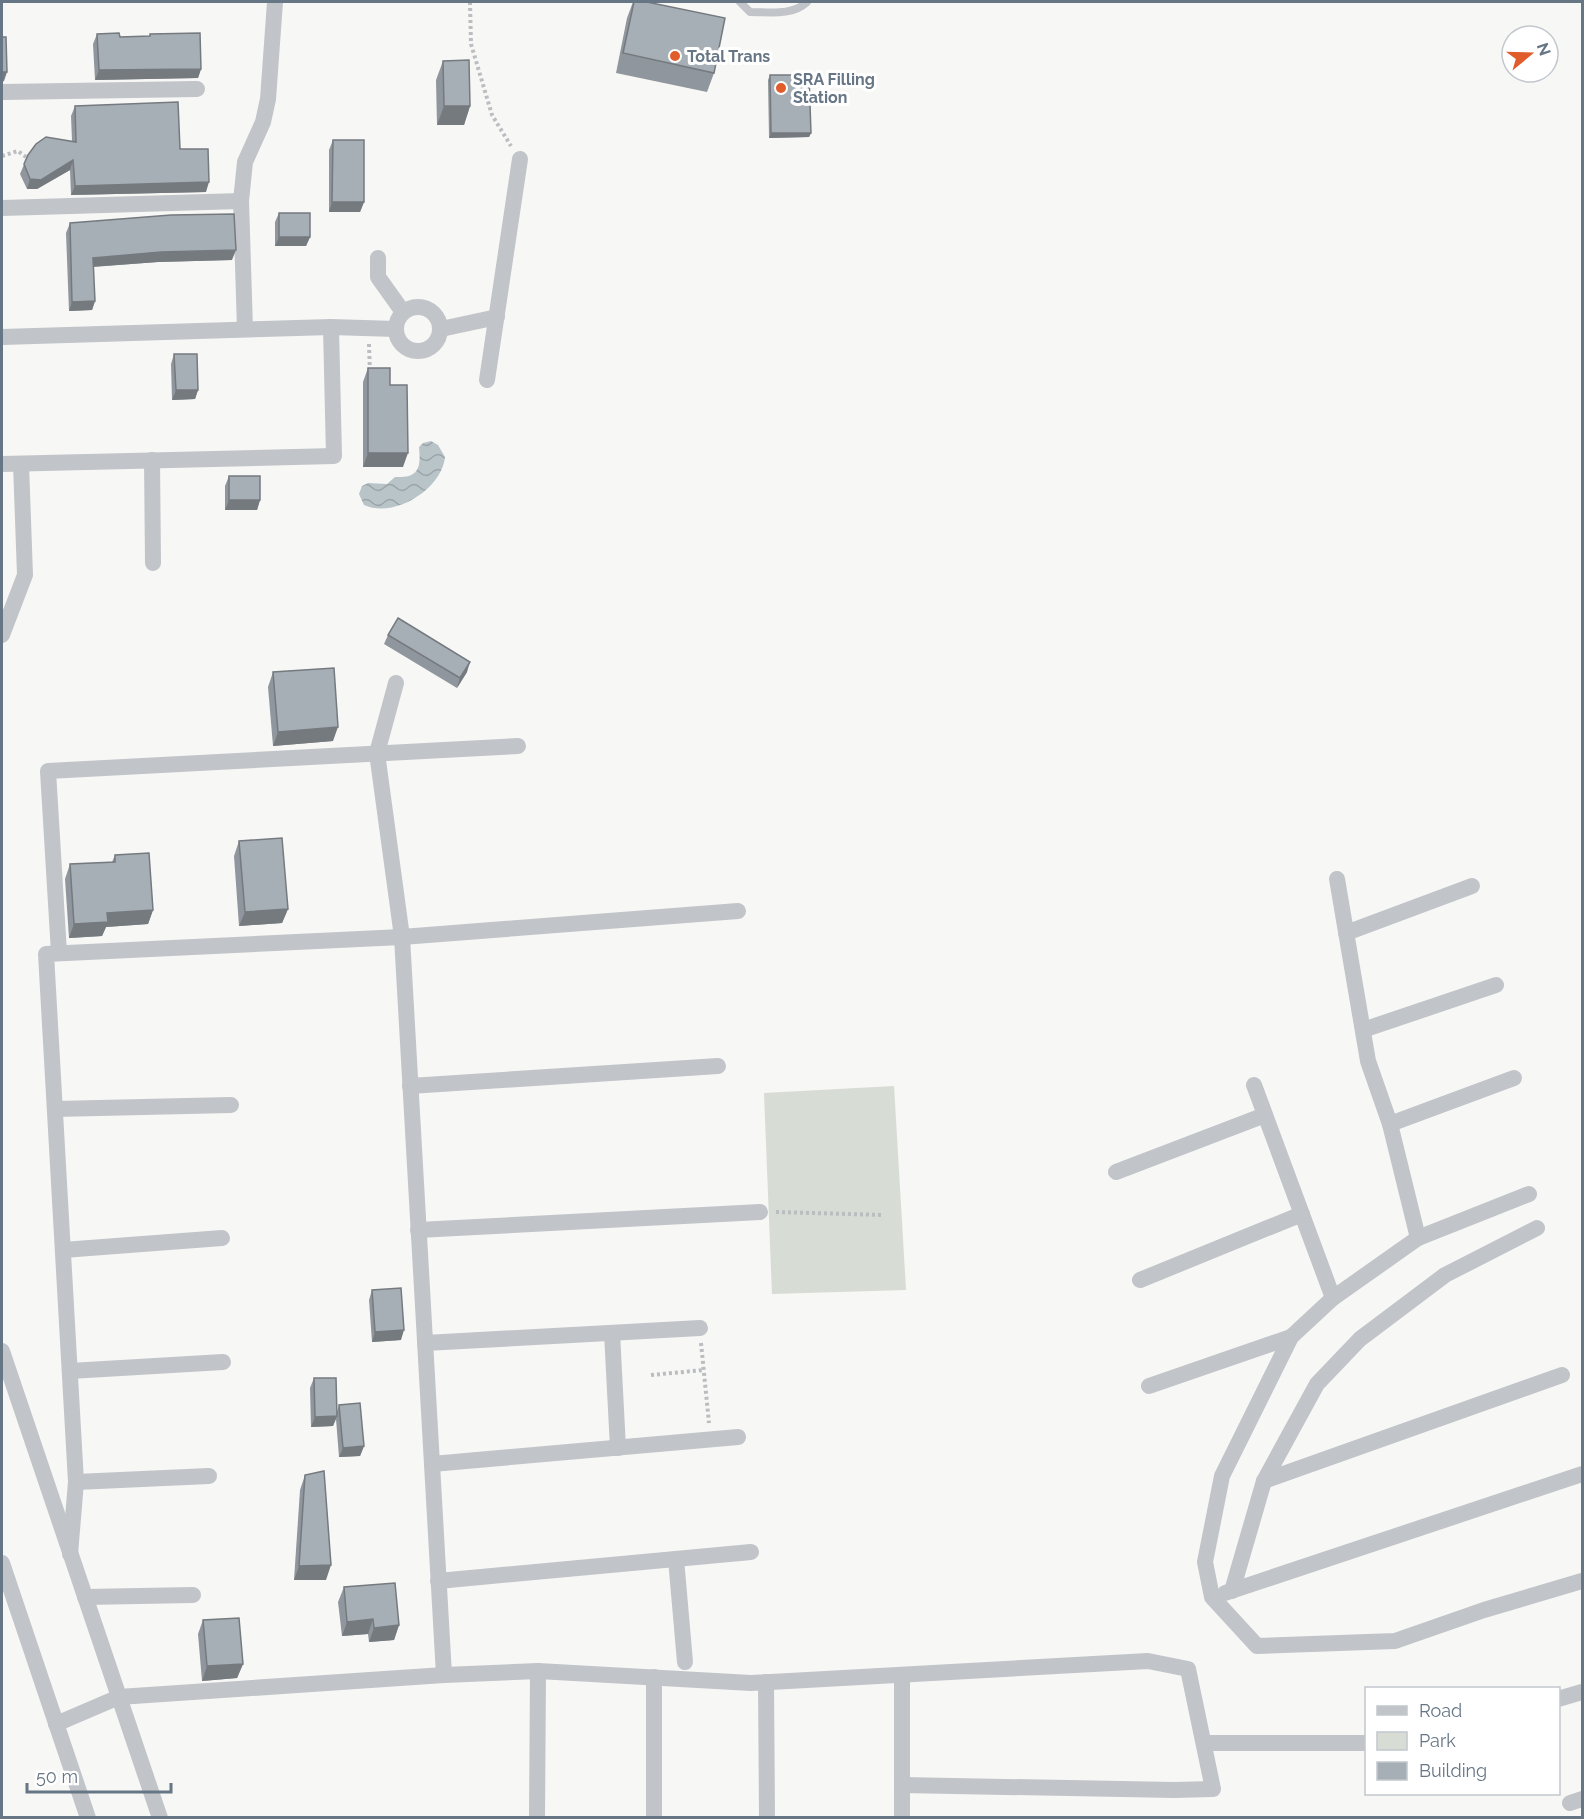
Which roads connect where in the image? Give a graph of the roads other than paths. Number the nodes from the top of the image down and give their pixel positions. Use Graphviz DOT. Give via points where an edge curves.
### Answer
graph roads {
  1 [pos="275,2"];
  2 [pos="740,2"];
  3 [pos="807,2"];
  4 [pos="197,89"];
  5 [pos="2,92"];
  6 [pos="520,159"];
  7 [pos="241,201"];
  8 [pos="2,208"];
  9 [pos="378,258"];
  10 [pos="403,312"];
  11 [pos="497,317"];
  12 [pos="331,327"];
  13 [pos="245,329"];
  14 [pos="396,329"];
  15 [pos="441,329"];
  16 [pos="2,337"];
  17 [pos="487,380"];
  18 [pos="152,460"];
  19 [pos="2,464"];
  20 [pos="21,464"];
  21 [pos="153,563"];
  22 [pos="2,635"];
  23 [pos="396,683"];
  24 [pos="518,746"];
  25 [pos="377,753"];
  26 [pos="1337,879"];
  27 [pos="1472,886"];
  28 [pos="738,911"];
  29 [pos="1346,933"];
  30 [pos="402,936"];
  31 [pos="59,953"];
  32 [pos="1496,985"];
  33 [pos="1363,1030"];
  34 [pos="718,1066"];
  35 [pos="1514,1078"];
  36 [pos="1254,1085"];
  37 [pos="410,1086"];
  38 [pos="231,1105"];
  39 [pos="55,1109"];
  40 [pos="1265,1116"];
  41 [pos="1390,1124"];
  42 [pos="1116,1172"];
  43 [pos="1529,1194"];
  44 [pos="760,1212"];
  45 [pos="1302,1214"];
  46 [pos="1537,1228"];
  47 [pos="418,1230"];
  48 [pos="222,1238"];
  49 [pos="1418,1238"];
  50 [pos="63,1250"];
  51 [pos="1140,1280"];
  52 [pos="1333,1298"];
  53 [pos="700,1328"];
  54 [pos="612,1333"];
  55 [pos="1291,1337"];
  56 [pos="425,1343"];
  57 [pos="3,1362"];
  58 [pos="223,1362"];
  59 [pos="70,1371"];
  60 [pos="1562,1375"];
  61 [pos="1149,1386"];
  62 [pos="738,1437"];
  63 [pos="618,1448"];
  64 [pos="432,1464"];
  65 [pos="1582,1474"];
  66 [pos="209,1476"];
  67 [pos="1264,1481"];
  68 [pos="76,1482"];
  69 [pos="751,1552"];
  70 [pos="70,1554"];
  71 [pos="675,1559"];
  72 [pos="2,1563"];
  73 [pos="438,1581"];
  74 [pos="1582,1581"];
  75 [pos="1232,1591"];
  76 [pos="193,1595"];
  77 [pos="85,1597"];
  78 [pos="1212,1597"];
  79 [pos="685,1662"];
  80 [pos="538,1671"];
  81 [pos="444,1675"];
  82 [pos="902,1675"];
  83 [pos="654,1677"];
  84 [pos="766,1682"];
  85 [pos="1582,1692"];
  86 [pos="119,1697"];
  87 [pos="1560,1698"];
  88 [pos="56,1724"];
  89 [pos="1204,1743"];
  90 [pos="1365,1743"];
  91 [pos="902,1785"];
  92 [pos="88,1818"];
  93 [pos="160,1818"];
  94 [pos="537,1818"];
  95 [pos="654,1818"];
  96 [pos="767,1818"];
  97 [pos="902,1818"];
  1 -- 7 [label="street" via="268,99 246,162"];
  2 -- 3 [label="lane" via="750,12 777,13 798,10"];
  4 -- 5 [label="street"];
  6 -- 11 [label="street"];
  7 -- 8 [label="street"];
  7 -- 13 [label="street"];
  9 -- 10 [label="street" via="378,277"];
  10 -- 14 [label="street"];
  10 -- 15 [label="street" via="425,308 436,316"];
  11 -- 15 [label="street"];
  11 -- 17 [label="street"];
  12 -- 13 [label="street"];
  12 -- 14 [label="street"];
  12 -- 18 [label="street" via="334,456"];
  13 -- 16 [label="street"];
  14 -- 15 [label="street" via="402,345 415,351 435,344"];
  18 -- 20 [label="street"];
  18 -- 21 [label="street"];
  19 -- 20 [label="street"];
  20 -- 22 [label="street" via="25,574"];
  23 -- 25 [label="street"];
  24 -- 25 [label="street"];
  25 -- 30 [label="street"];
  25 -- 31 [label="street" via="48,771"];
  26 -- 29 [label="street"];
  27 -- 29 [label="street"];
  28 -- 30 [label="street"];
  29 -- 33 [label="street"];
  30 -- 31 [label="street"];
  30 -- 37 [label="street"];
  31 -- 39 [label="street" via="46,954"];
  32 -- 33 [label="street"];
  33 -- 41 [label="street" via="1368,1061"];
  34 -- 37 [label="street"];
  35 -- 41 [label="street"];
  36 -- 40 [label="street"];
  37 -- 47 [label="street"];
  38 -- 39 [label="street"];
  39 -- 50 [label="street"];
  40 -- 42 [label="street"];
  40 -- 45 [label="street"];
  41 -- 49 [label="street"];
  43 -- 49 [label="street"];
  44 -- 47 [label="street"];
  45 -- 51 [label="street"];
  45 -- 52 [label="street"];
  46 -- 67 [label="street" via="1445,1275 1360,1339 1317,1384"];
  47 -- 56 [label="street"];
  48 -- 50 [label="street"];
  49 -- 52 [label="street"];
  50 -- 59 [label="street"];
  52 -- 55 [label="street"];
  53 -- 54 [label="street"];
  54 -- 56 [label="street"];
  54 -- 63 [label="street"];
  55 -- 61 [label="street"];
  55 -- 78 [label="street" via="1222,1476 1205,1562"];
  56 -- 64 [label="street"];
  57 -- 70 [label="street"];
  58 -- 59 [label="street"];
  59 -- 68 [label="street"];
  60 -- 67 [label="street"];
  62 -- 63 [label="street"];
  63 -- 64 [label="street"];
  64 -- 73 [label="street"];
  65 -- 75 [label="street"];
  66 -- 68 [label="street"];
  67 -- 75 [label="street"];
  68 -- 70 [label="street"];
  69 -- 71 [label="street"];
  70 -- 77 [label="street"];
  71 -- 73 [label="street"];
  71 -- 79 [label="street"];
  72 -- 88 [label="street"];
  73 -- 81 [label="street"];
  74 -- 78 [label="street" via="1395,1641 1257,1646"];
  75 -- 78 [label="street"];
  76 -- 77 [label="street"];
  77 -- 86 [label="street"];
  80 -- 81 [label="street"];
  80 -- 83 [label="street"];
  80 -- 94 [label="street"];
  81 -- 86 [label="street"];
  82 -- 84 [label="street"];
  82 -- 89 [label="street" via="1149,1661 1188,1669"];
  82 -- 91 [label="street"];
  83 -- 84 [label="street"];
  83 -- 95 [label="street"];
  84 -- 96 [label="street"];
  85 -- 87 [label="street"];
  86 -- 88 [label="street"];
  86 -- 93 [label="street"];
  88 -- 92 [label="street"];
  89 -- 90 [label="street"];
  89 -- 91 [label="street" via="1213,1789"];
  91 -- 97 [label="street"];
}
